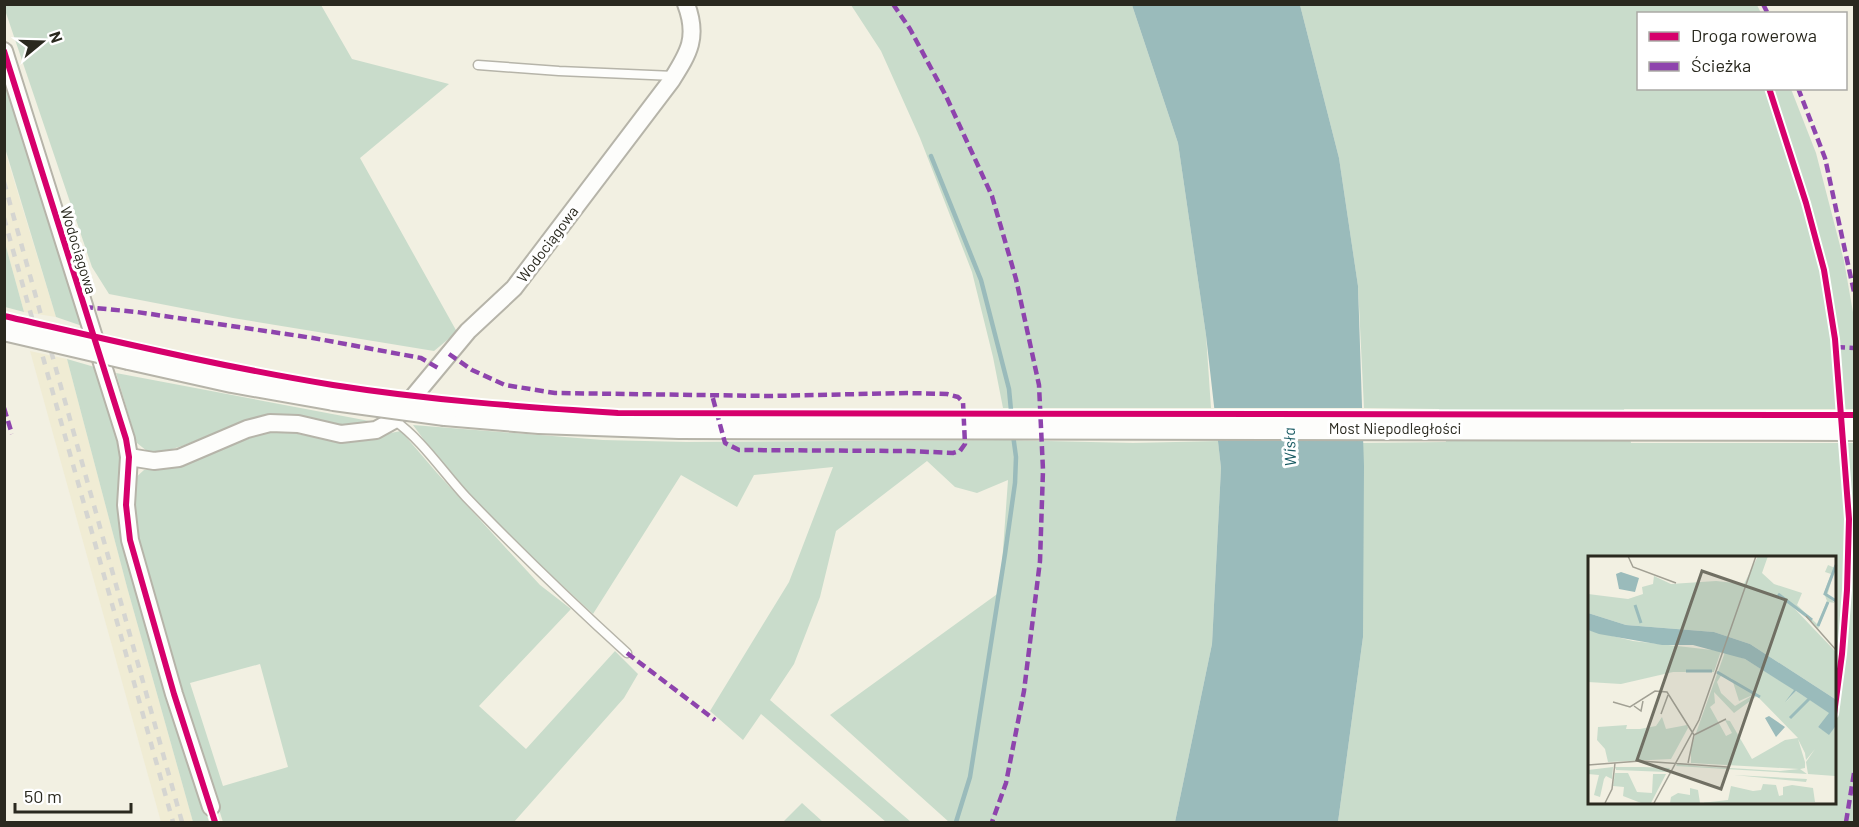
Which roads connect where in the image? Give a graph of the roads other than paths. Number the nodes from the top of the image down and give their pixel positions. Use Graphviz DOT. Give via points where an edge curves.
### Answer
graph roads {
  1 [pos="686,4"];
  2 [pos="4,51"];
  3 [pos="478,65"];
  4 [pos="674,76"];
  5 [pos="4,330"];
  6 [pos="394,420"];
  7 [pos="1854,429"];
  8 [pos="129,457"];
  9 [pos="627,653"];
  10 [pos="211,807"];
  1 -- 4 [label="street, Wodociągowa" via="692,30 689,51"];
  2 -- 8 [label="street, Wodociągowa"];
  3 -- 4 [label="lane"];
  4 -- 6 [label="street, Wodociągowa" via="514,288 468,332"];
  5 -- 7 [label="main road, Most Niepodległości, bridge" via="232,381 334,399 539,422"];
  6 -- 8 [label="street, Wodociągowa" via="376,430 341,434 298,424 270,423 178,458 154,461"];
  6 -- 9 [label="lane" via="409,431 553,586"];
  8 -- 10 [label="street" via="126,504 130,540"];
}
